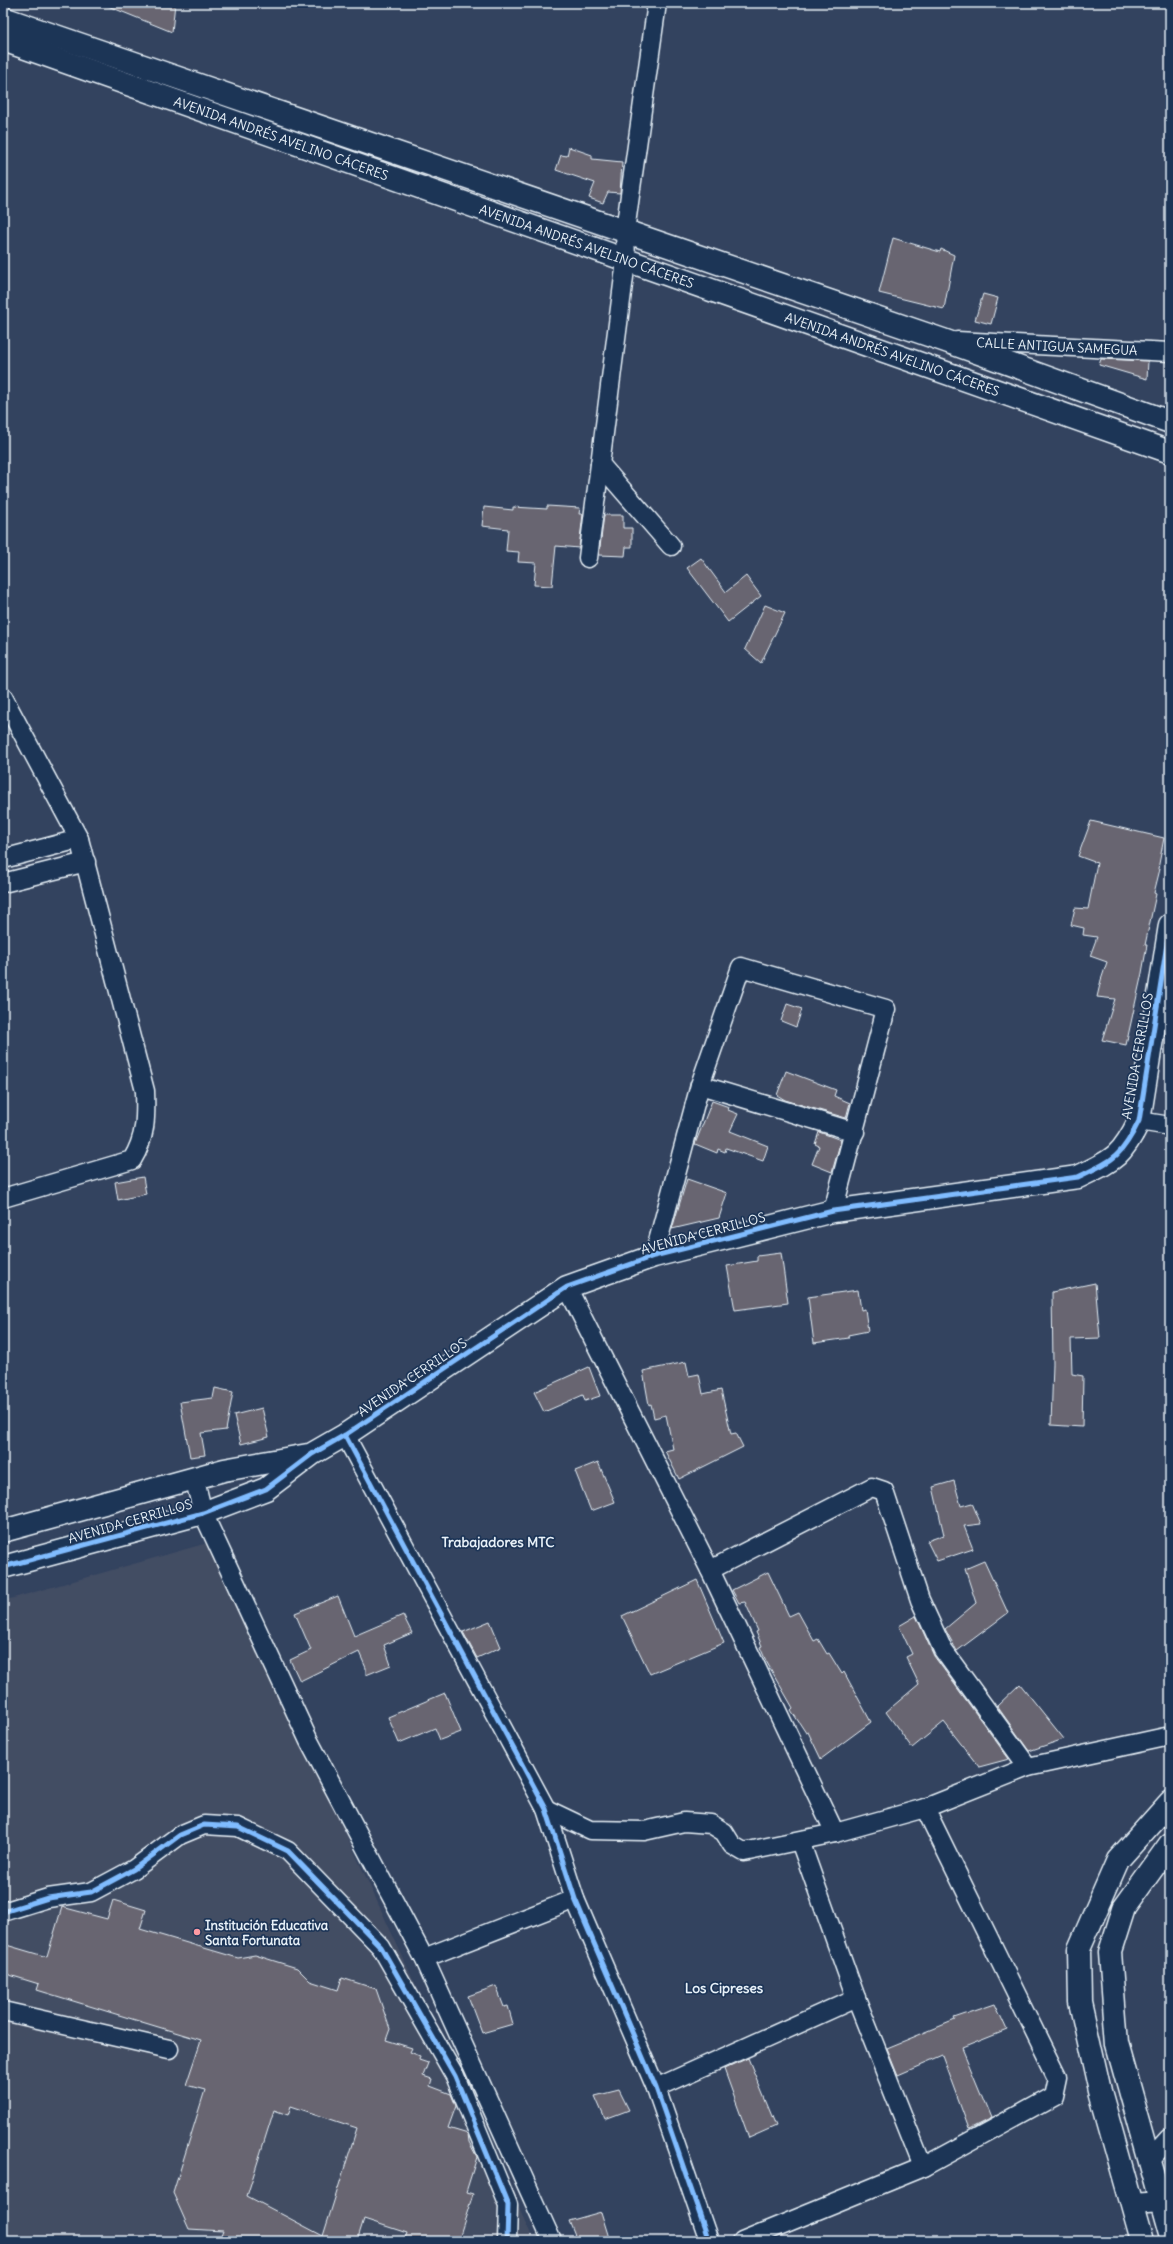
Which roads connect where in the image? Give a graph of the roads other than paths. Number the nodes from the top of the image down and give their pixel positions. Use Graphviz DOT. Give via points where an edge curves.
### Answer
graph roads {
  1 [pos="657,3"];
  2 [pos="3,18"];
  3 [pos="3,40"];
  4 [pos="625,231"];
  5 [pos="626,260"];
  6 [pos="943,340"];
  7 [pos="1170,352"];
  8 [pos="1170,422"];
  9 [pos="1170,452"];
  10 [pos="600,464"];
  11 [pos="670,546"];
  12 [pos="588,558"];
  13 [pos="3,697"];
  14 [pos="79,839"];
  15 [pos="3,859"];
  16 [pos="86,862"];
  17 [pos="3,883"];
  18 [pos="1170,925"];
  19 [pos="700,1085"];
  20 [pos="1139,1121"];
  21 [pos="1170,1126"];
  22 [pos="856,1132"];
  23 [pos="3,1198"];
  24 [pos="833,1211"];
  25 [pos="654,1256"];
  26 [pos="567,1288"];
  27 [pos="345,1435"];
  28 [pos="312,1454"];
  29 [pos="194,1477"];
  30 [pos="203,1513"];
  31 [pos="3,1531"];
  32 [pos="3,1567"];
  33 [pos="710,1570"];
  34 [pos="1170,1736"];
  35 [pos="1028,1767"];
  36 [pos="1168,1807"];
  37 [pos="925,1808"];
  38 [pos="546,1809"];
  39 [pos="835,1833"];
  40 [pos="800,1841"];
  41 [pos="1170,1844"];
  42 [pos="1101,1898"];
  43 [pos="575,1899"];
  44 [pos="1124,1908"];
  45 [pos="3,1912"];
  46 [pos="424,1958"];
  47 [pos="856,1998"];
  48 [pos="3,2011"];
  49 [pos="169,2048"];
  50 [pos="656,2088"];
  51 [pos="1170,2139"];
  52 [pos="1149,2162"];
  53 [pos="923,2167"];
  54 [pos="1132,2204"];
  55 [pos="1166,2205"];
  56 [pos="1170,2233"];
  57 [pos="507,2241"];
  58 [pos="552,2241"];
  59 [pos="709,2241"];
  60 [pos="742,2241"];
  61 [pos="1142,2241"];
  1 -- 4 [label="street"];
  2 -- 4 [label="main road, AVENIDA ANDRÉS AVELINO CÁCERES"];
  3 -- 5 [label="main road, AVENIDA ANDRÉS AVELINO CÁCERES"];
  4 -- 5 [label="street"];
  4 -- 6 [label="main road, AVENIDA ANDRÉS AVELINO CÁCERES"];
  5 -- 9 [label="main road, AVENIDA ANDRÉS AVELINO CÁCERES"];
  5 -- 10 [label="street"];
  6 -- 7 [label="street, CALLE ANTIGUA SAMEGUA"];
  6 -- 8 [label="main road, AVENIDA ANDRÉS AVELINO CÁCERES"];
  10 -- 11 [label="street"];
  10 -- 12 [label="street"];
  13 -- 14 [label="street"];
  14 -- 15 [label="street"];
  14 -- 16 [label="street"];
  16 -- 17 [label="street"];
  16 -- 23 [label="street" via="145,1091 146,1127 140,1147 132,1160"];
  18 -- 20 [label="main road, AVENIDA CERRILLOS"];
  19 -- 22 [label="street"];
  19 -- 22 [label="street" via="741,967 886,1009"];
  19 -- 25 [label="street"];
  20 -- 21 [label="street"];
  20 -- 24 [label="main road, AVENIDA CERRILLOS" via="1127,1146 1110,1162 1078,1177"];
  22 -- 24 [label="street"];
  24 -- 25 [label="main road, AVENIDA CERRILLOS"];
  25 -- 26 [label="main road, AVENIDA CERRILLOS"];
  26 -- 27 [label="main road, AVENIDA CERRILLOS"];
  26 -- 33 [label="street"];
  27 -- 28 [label="main road, AVENIDA CERRILLOS"];
  27 -- 38 [label="street"];
  28 -- 29 [label="main road, AVENIDA CERRILLOS"];
  28 -- 30 [label="main road, AVENIDA CERRILLOS" via="266,1489"];
  29 -- 30 [label="street"];
  29 -- 31 [label="main road, AVENIDA CERRILLOS"];
  30 -- 32 [label="main road, AVENIDA CERRILLOS"];
  30 -- 46 [label="street" via="309,1741"];
  33 -- 35 [label="street" via="872,1487 884,1491 920,1600 942,1650"];
  33 -- 39 [label="street"];
  34 -- 35 [label="street"];
  35 -- 37 [label="street"];
  36 -- 42 [label="main road" via="1118,1860"];
  37 -- 39 [label="street"];
  37 -- 53 [label="street" via="1057,2077 1053,2096"];
  38 -- 40 [label="street" via="590,1830 644,1831 684,1822 711,1824 724,1832 732,1845 744,1852"];
  38 -- 43 [label="street"];
  39 -- 40 [label="street"];
  40 -- 47 [label="street"];
  41 -- 44 [label="main road"];
  42 -- 44 [label="main road"];
  42 -- 54 [label="main road" via="1079,1949 1080,2002 1100,2091"];
  43 -- 46 [label="street"];
  43 -- 50 [label="street"];
  44 -- 52 [label="main road" via="1110,1952 1116,2044"];
  45 -- 57 [label="street" via="48,1898 91,1892 134,1869 180,1835 204,1825 238,1827 288,1851 381,1947 455,2076 508,2205"];
  46 -- 58 [label="street"];
  47 -- 50 [label="street"];
  47 -- 53 [label="street"];
  48 -- 49 [label="street"];
  50 -- 59 [label="street"];
  51 -- 52 [label="street"];
  52 -- 55 [label="main road"];
  53 -- 60 [label="street"];
  54 -- 55 [label="street"];
  54 -- 61 [label="main road"];
  55 -- 56 [label="main road"];
}
